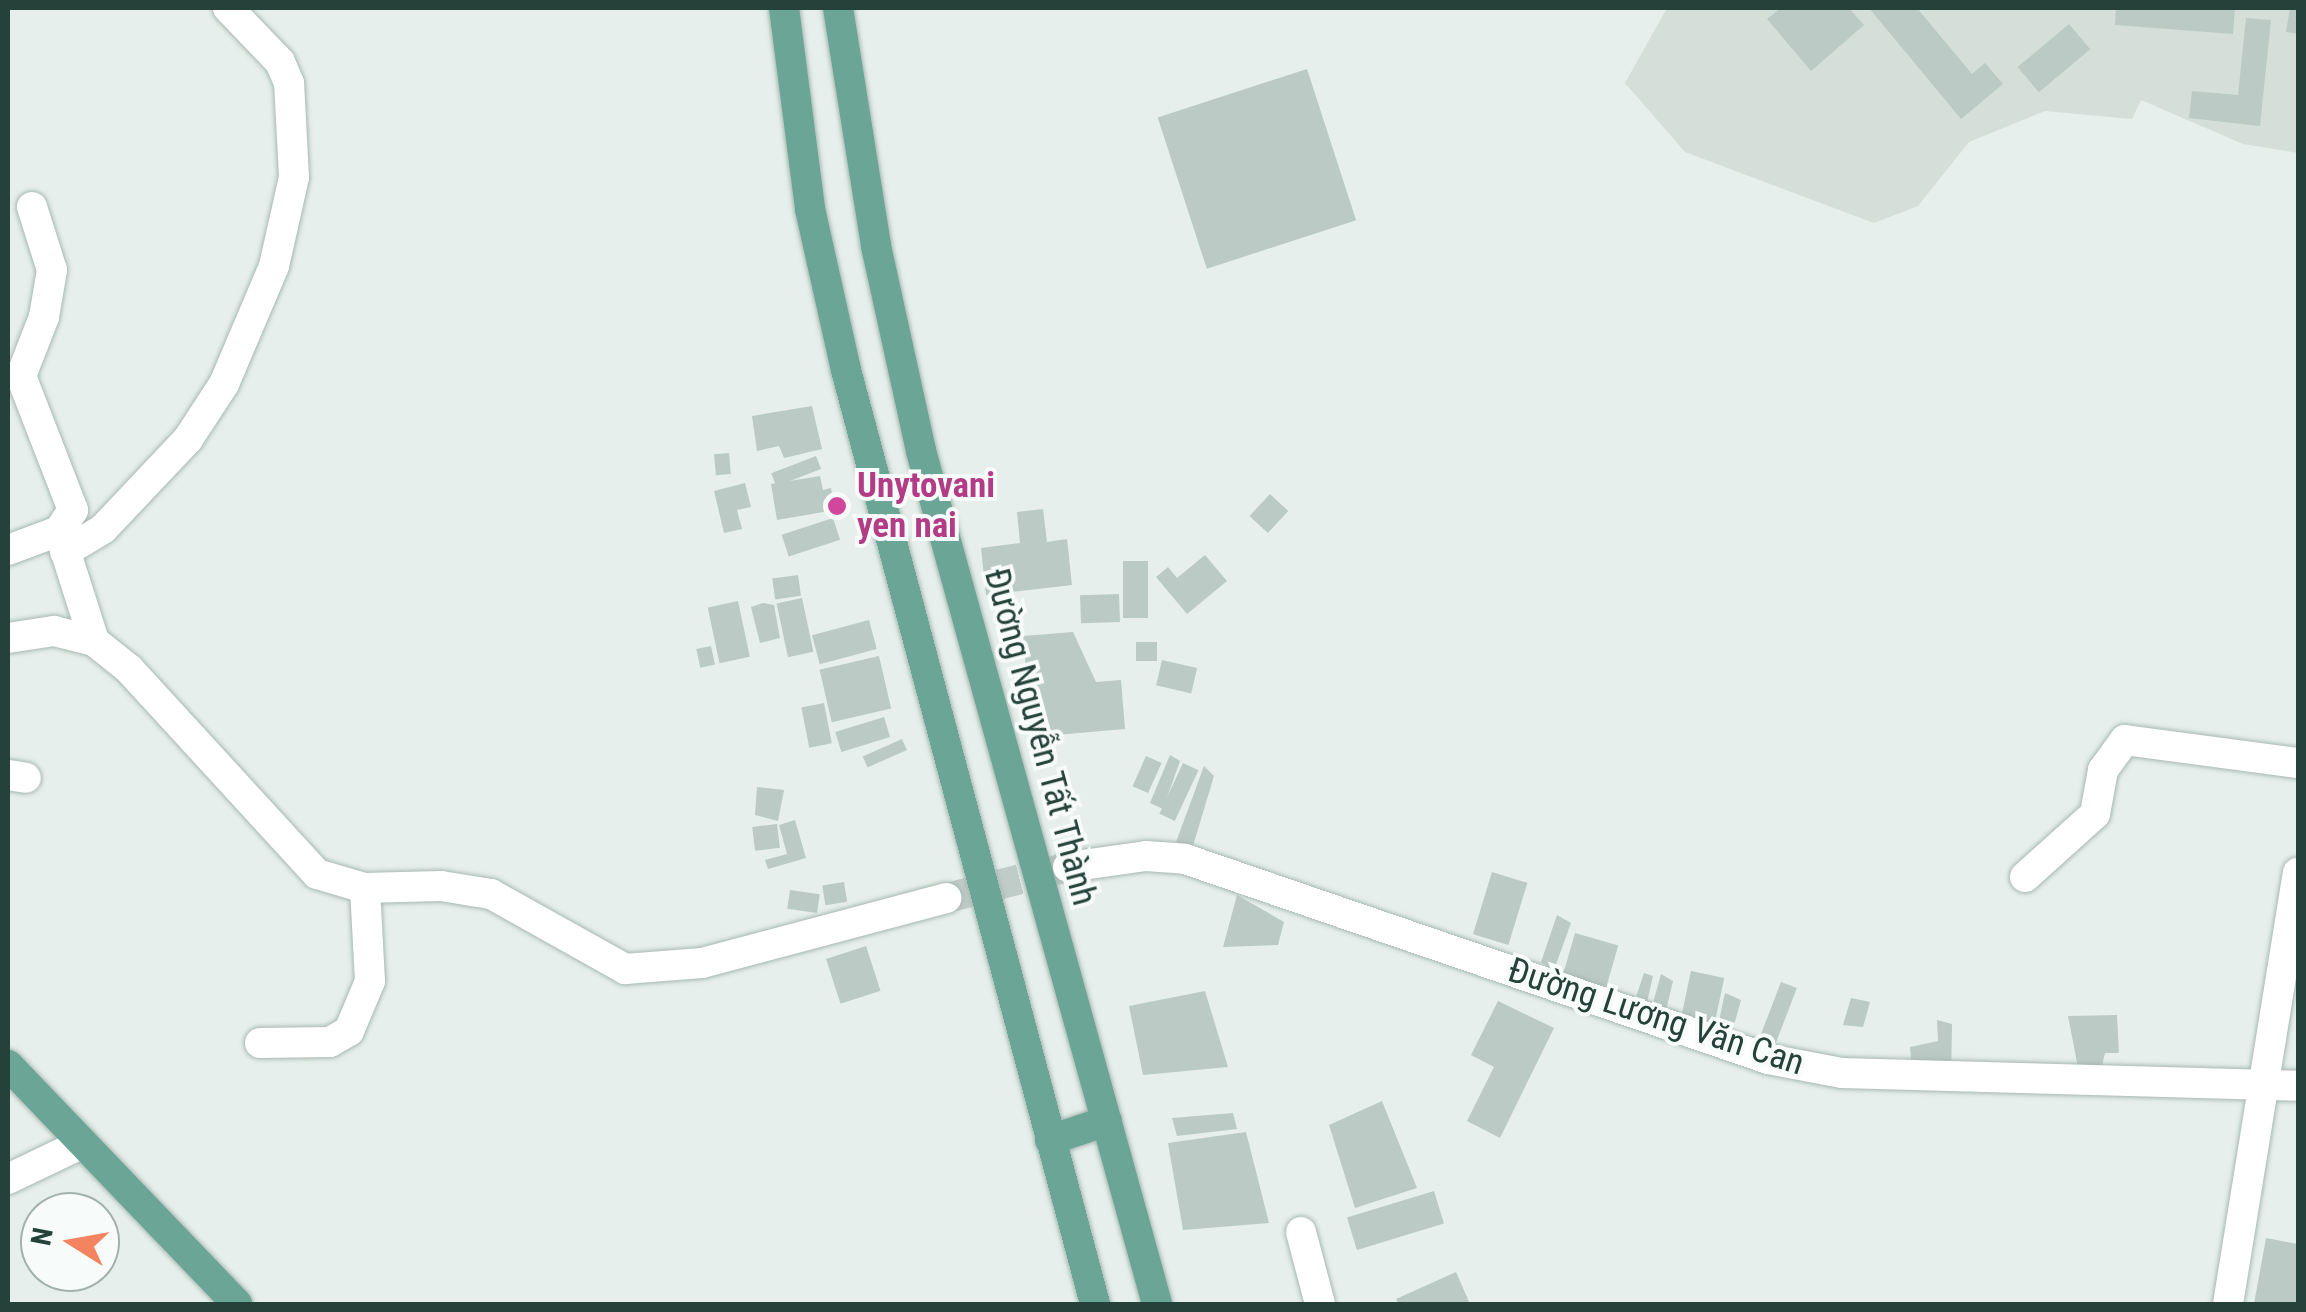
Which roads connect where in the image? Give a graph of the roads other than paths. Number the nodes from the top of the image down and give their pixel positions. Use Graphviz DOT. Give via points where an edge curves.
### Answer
graph roads {
  1 [pos="228,8"];
  2 [pos="784,8"];
  3 [pos="838,8"];
  4 [pos="32,207"];
  5 [pos="921,451"];
  6 [pos="871,462"];
  7 [pos="62,542"];
  8 [pos="8,550"];
  9 [pos="8,638"];
  10 [pos="94,640"];
  11 [pos="2298,762"];
  12 [pos="1068,867"];
  13 [pos="2298,873"];
  14 [pos="2026,877"];
  15 [pos="364,888"];
  16 [pos="947,898"];
  17 [pos="2292,947"];
  18 [pos="260,1044"];
  19 [pos="8,1065"];
  20 [pos="2262,1085"];
  21 [pos="2298,1086"];
  22 [pos="1107,1121"];
  23 [pos="1050,1140"];
  24 [pos="81,1144"];
  25 [pos="8,1178"];
  26 [pos="1301,1232"];
  27 [pos="237,1304"];
  28 [pos="1095,1304"];
  29 [pos="1157,1304"];
  30 [pos="1320,1304"];
  31 [pos="2228,1304"];
  1 -- 7 [label="street" via="280,62 290,83 294,177 274,266 224,384 188,440 103,529"];
  2 -- 6 [label="main road" via="810,209"];
  3 -- 5 [label="main road, Đường Nguyễn Tất Thành" via="876,246"];
  4 -- 7 [label="street" via="52,270 44,317 21,376 73,510"];
  5 -- 6 [label="main road"];
  5 -- 22 [label="main road, Đường Nguyễn Tất Thành"];
  6 -- 23 [label="main road"];
  7 -- 8 [label="street"];
  7 -- 10 [label="street"];
  9 -- 10 [label="street" via="54,631"];
  10 -- 15 [label="street" via="129,669 300,859 317,874"];
  11 -- 14 [label="street" via="2125,740 2103,770 2096,814"];
  12 -- 20 [label="street, Đường Lương Văn Can" via="1146,856 1185,859 1768,1059 1842,1074"];
  13 -- 17 [label="street"];
  15 -- 16 [label="street" via="441,886 491,894 594,956 634,970 756,951"];
  15 -- 18 [label="street" via="370,981 349,1031 330,1042"];
  17 -- 20 [label="street"];
  19 -- 24 [label="main road"];
  20 -- 21 [label="street, Đường Lương Văn Can"];
  20 -- 31 [label="street"];
  22 -- 23 [label="main road"];
  22 -- 29 [label="main road, Đường Nguyễn Tất Thành"];
  23 -- 28 [label="main road"];
  24 -- 25 [label="street"];
  24 -- 27 [label="main road"];
  26 -- 30 [label="street"];
}
